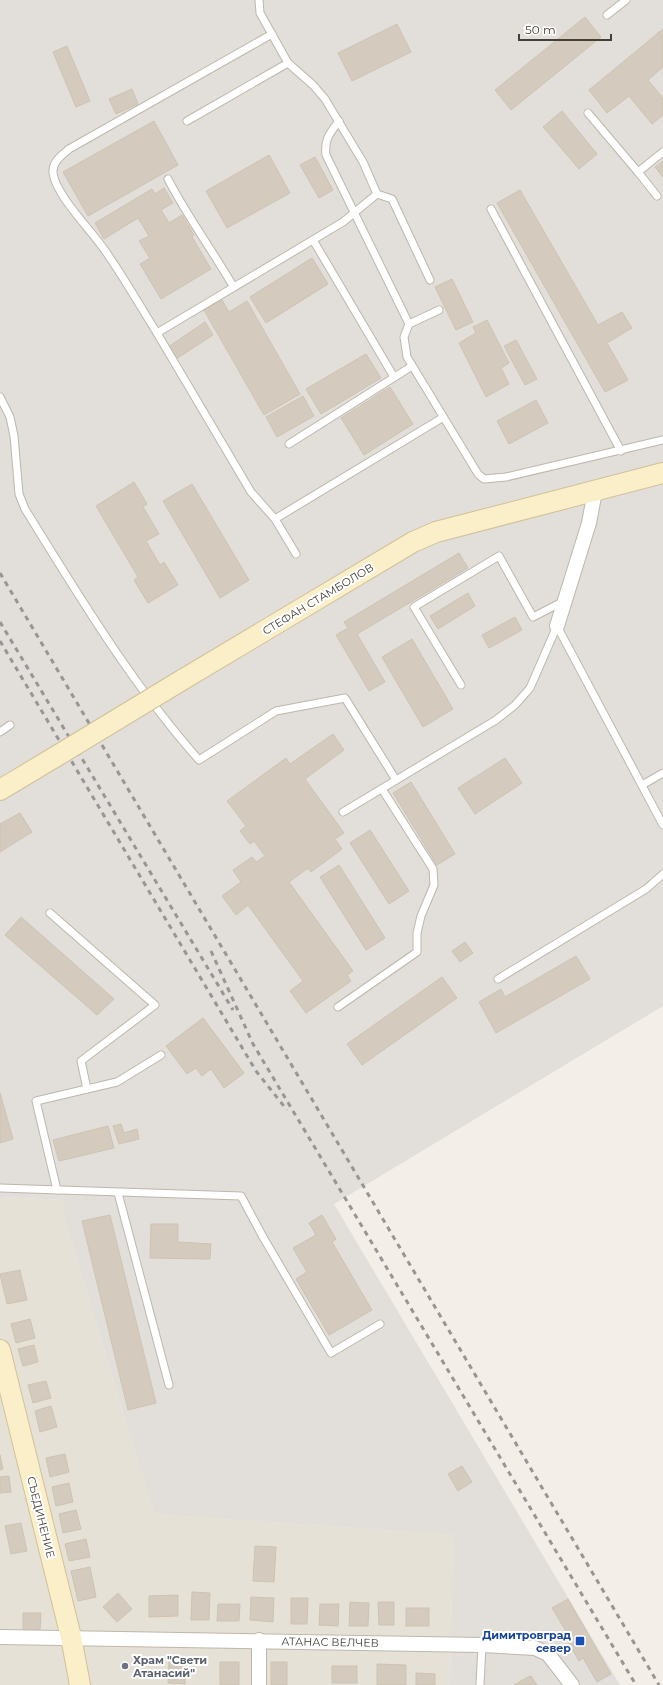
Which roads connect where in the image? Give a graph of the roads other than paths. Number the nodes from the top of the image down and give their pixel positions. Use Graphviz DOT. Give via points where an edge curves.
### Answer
graph roads {
  1 [pos="258,0"];
  2 [pos="626,0"];
  3 [pos="607,15"];
  4 [pos="272,34"];
  5 [pos="288,63"];
  6 [pos="588,113"];
  7 [pos="187,121"];
  8 [pos="339,121"];
  9 [pos="663,152"];
  10 [pos="638,172"];
  11 [pos="168,179"];
  12 [pos="377,194"];
  13 [pos="657,196"];
  14 [pos="491,209"];
  15 [pos="355,214"];
  16 [pos="313,240"];
  17 [pos="430,280"];
  18 [pos="234,286"];
  19 [pos="439,310"];
  20 [pos="409,324"];
  21 [pos="157,333"];
  22 [pos="412,366"];
  23 [pos="394,377"];
  24 [pos="0,397"];
  25 [pos="442,418"];
  26 [pos="663,440"];
  27 [pos="289,444"];
  28 [pos="621,451"];
  29 [pos="663,473"];
  30 [pos="595,491"];
  31 [pos="275,519"];
  32 [pos="296,554"];
  33 [pos="565,601"];
  34 [pos="557,626"];
  35 [pos="461,685"];
  36 [pos="10,725"];
  37 [pos="0,732"];
  38 [pos="663,773"];
  39 [pos="396,780"];
  40 [pos="642,785"];
  41 [pos="382,788"];
  42 [pos="0,790"];
  43 [pos="343,812"];
  44 [pos="663,825"];
  45 [pos="663,874"];
  46 [pos="50,913"];
  47 [pos="498,979"];
  48 [pos="338,1007"];
  49 [pos="160,1055"];
  50 [pos="87,1089"];
  51 [pos="0,1188"];
  52 [pos="57,1190"];
  53 [pos="118,1193"];
  54 [pos="380,1324"];
  55 [pos="0,1350"];
  56 [pos="169,1385"];
  57 [pos="0,1637"];
  58 [pos="71,1637"];
  59 [pos="259,1640"];
  60 [pos="482,1645"];
  61 [pos="80,1685"];
  62 [pos="259,1685"];
  63 [pos="480,1685"];
  64 [pos="572,1685"];
  1 -- 4 [label="lane" via="260,13"];
  2 -- 3 [label="lane"];
  4 -- 5 [label="lane"];
  4 -- 21 [label="lane" via="69,149 54,165 53,174 62,195 106,252"];
  5 -- 7 [label="lane"];
  5 -- 8 [label="lane" via="313,85"];
  6 -- 10 [label="lane"];
  8 -- 12 [label="lane" via="363,162"];
  8 -- 15 [label="lane" via="326,138 326,155"];
  9 -- 10 [label="lane"];
  10 -- 13 [label="lane"];
  11 -- 18 [label="lane" via="184,210"];
  12 -- 15 [label="lane"];
  12 -- 17 [label="lane" via="392,199"];
  14 -- 28 [label="lane"];
  15 -- 16 [label="lane"];
  15 -- 20 [label="lane"];
  16 -- 18 [label="lane"];
  16 -- 23 [label="lane"];
  18 -- 21 [label="lane"];
  19 -- 20 [label="lane"];
  20 -- 22 [label="lane" via="404,337 404,347"];
  21 -- 31 [label="lane" via="251,492"];
  22 -- 23 [label="lane"];
  22 -- 25 [label="lane"];
  23 -- 27 [label="lane"];
  24 -- 39 [label="lane" via="10,417 14,436 18,494 25,509 114,651 157,711 199,760 276,711 345,698"];
  25 -- 28 [label="lane" via="471,465 484,479"];
  25 -- 31 [label="lane"];
  26 -- 28 [label="lane"];
  29 -- 30 [label="street, СТЕФАН СТАМБОЛОВ"];
  30 -- 33 [label="street" via="589,523"];
  30 -- 42 [label="street, СТЕФАН СТАМБОЛОВ, bridge" via="436,532 413,542"];
  31 -- 32 [label="lane"];
  33 -- 34 [label="street"];
  33 -- 35 [label="lane" via="533,617 499,556 414,607"];
  34 -- 39 [label="lane" via="530,688 515,705 496,720"];
  34 -- 40 [label="lane"];
  36 -- 37 [label="lane"];
  38 -- 40 [label="lane"];
  39 -- 41 [label="lane"];
  40 -- 44 [label="lane"];
  41 -- 43 [label="lane"];
  41 -- 48 [label="lane" via="433,869 434,886 421,916 417,933 417,952"];
  45 -- 47 [label="lane" via="646,889"];
  46 -- 50 [label="lane" via="155,1005 81,1061"];
  49 -- 50 [label="lane" via="116,1082"];
  50 -- 52 [label="lane" via="36,1101"];
  51 -- 52 [label="lane"];
  52 -- 53 [label="lane"];
  53 -- 54 [label="lane" via="241,1196 331,1352"];
  53 -- 56 [label="lane"];
  55 -- 58 [label="street, СЪЕДИНЕНИЕ"];
  57 -- 58 [label="street, АТАНАС ВЕЛЧЕВ"];
  58 -- 59 [label="street, АТАНАС ВЕЛЧЕВ"];
  58 -- 61 [label="street, СЪЕДИНЕНИЕ"];
  59 -- 60 [label="street, АТАНАС ВЕЛЧЕВ"];
  59 -- 62 [label="street"];
  60 -- 63 [label="lane"];
  60 -- 64 [label="street, АТАНАС ВЕЛЧЕВ" via="535,1648 548,1654"];
}
